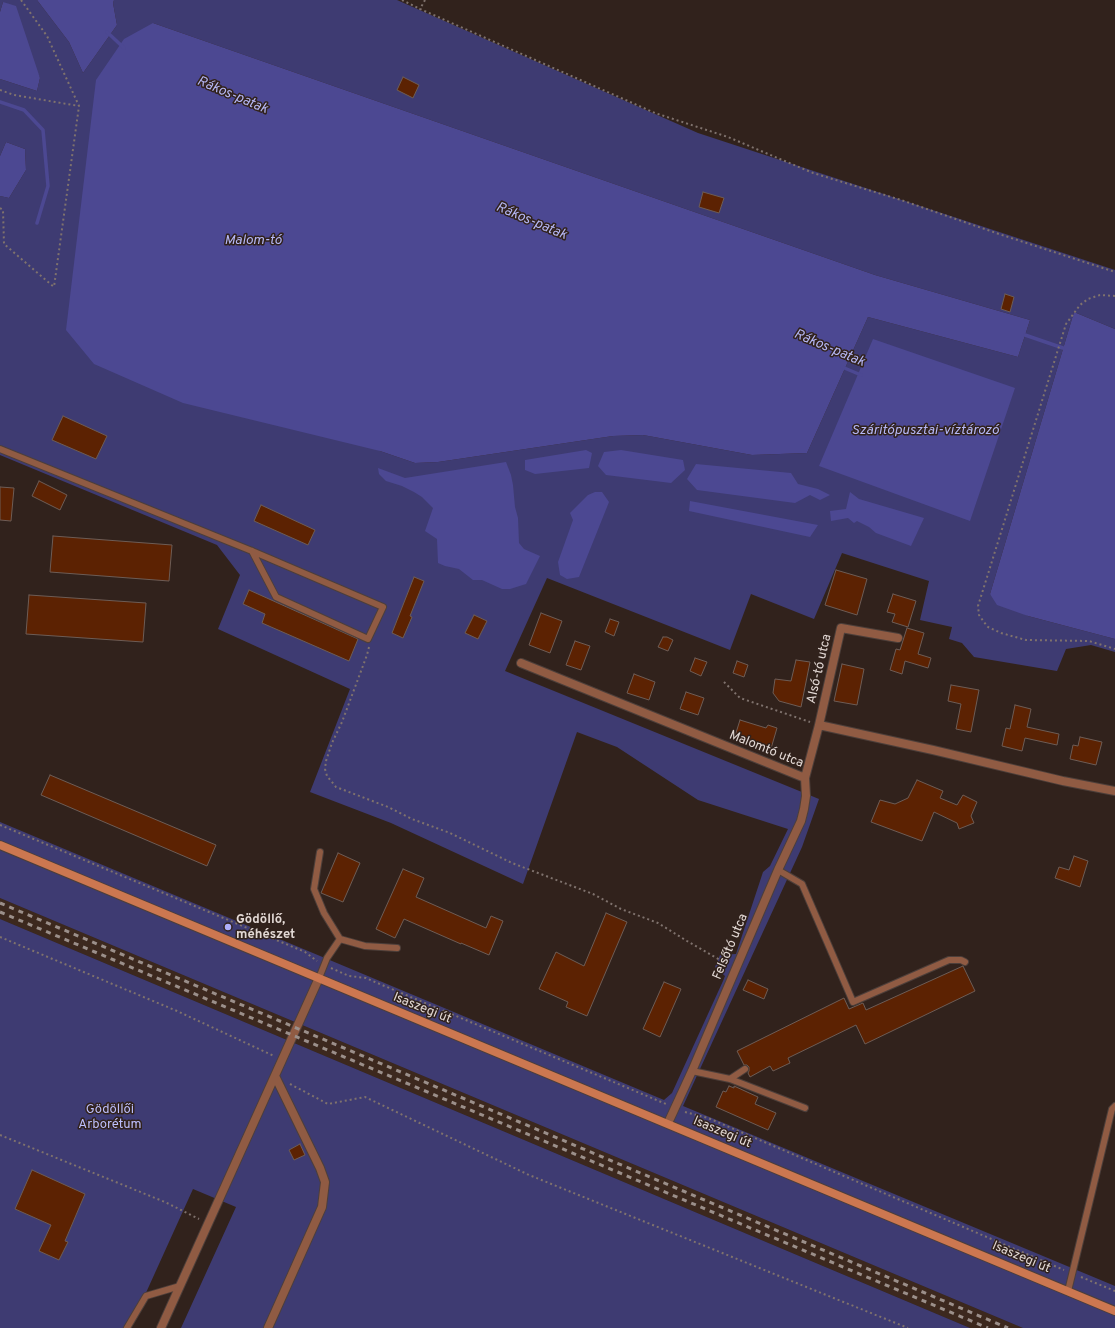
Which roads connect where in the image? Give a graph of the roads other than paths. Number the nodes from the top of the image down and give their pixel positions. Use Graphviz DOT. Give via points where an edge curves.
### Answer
graph roads {
  1 [pos="0,449"];
  2 [pos="252,551"];
  3 [pos="898,638"];
  4 [pos="521,663"];
  5 [pos="820,725"];
  6 [pos="805,778"];
  7 [pos="1115,791"];
  8 [pos="0,845"];
  9 [pos="320,852"];
  10 [pos="778,870"];
  11 [pos="340,939"];
  12 [pos="397,948"];
  13 [pos="965,962"];
  14 [pos="319,978"];
  15 [pos="745,1069"];
  16 [pos="692,1071"];
  17 [pos="275,1076"];
  18 [pos="730,1078"];
  19 [pos="1115,1106"];
  20 [pos="805,1108"];
  21 [pos="668,1123"];
  22 [pos="180,1286"];
  23 [pos="1068,1291"];
  24 [pos="1115,1311"];
  25 [pos="127,1328"];
  26 [pos="162,1328"];
  27 [pos="268,1328"];
  1 -- 2 [label="lane"];
  2 -- 2 [label="lane" via="383,607 368,640 276,597"];
  3 -- 5 [label="street, Alsó-tó utca" via="841,628"];
  4 -- 6 [label="street, Malomtó utca"];
  5 -- 6 [label="street, Malomtó utca"];
  5 -- 7 [label="street"];
  6 -- 10 [label="street, Felsőtó utca" via="806,796 801,821"];
  8 -- 14 [label="main road, Isaszegi út"];
  9 -- 11 [label="lane" via="314,889 324,913"];
  10 -- 13 [label="lane" via="802,884 853,1002 949,960"];
  10 -- 16 [label="street, Felsőtó utca"];
  11 -- 12 [label="lane" via="365,946"];
  11 -- 14 [label="lane"];
  14 -- 17 [label="street"];
  14 -- 21 [label="main road, Isaszegi út"];
  15 -- 18 [label="lane"];
  16 -- 18 [label="lane"];
  16 -- 21 [label="street, Felsőtó utca"];
  17 -- 22 [label="street"];
  17 -- 27 [label="street" via="325,1182 322,1207"];
  18 -- 20 [label="lane"];
  19 -- 23 [label="lane" via="1112,1109"];
  21 -- 23 [label="main road, Isaszegi út"];
  22 -- 25 [label="lane" via="146,1296"];
  22 -- 26 [label="street"];
  23 -- 24 [label="main road, Isaszegi út"];
}
